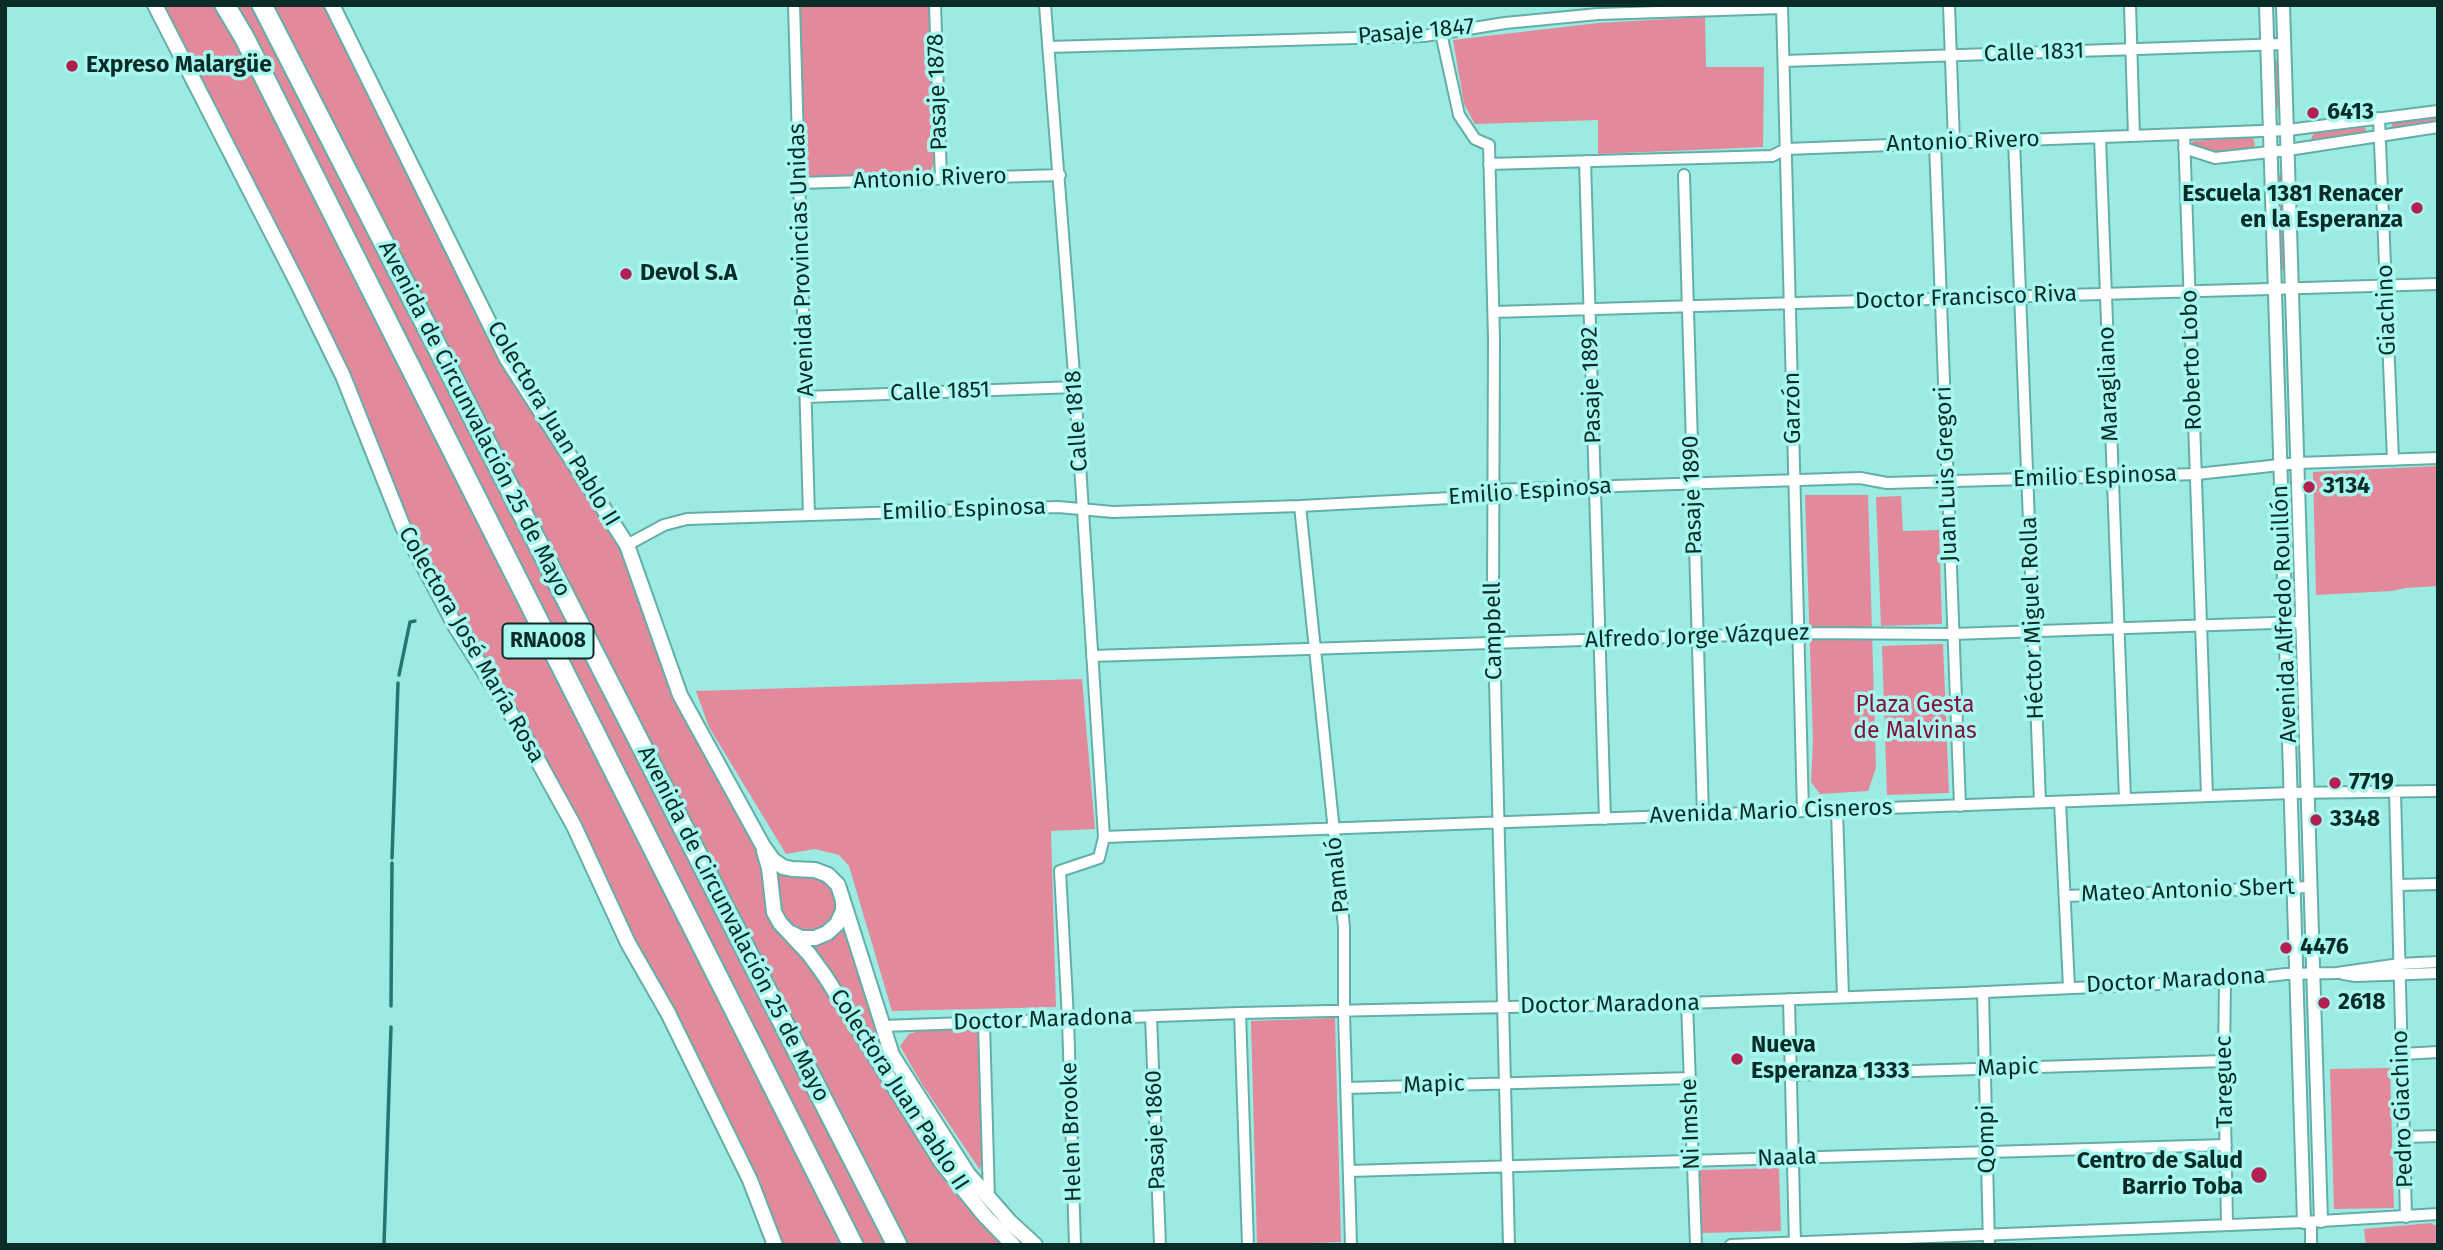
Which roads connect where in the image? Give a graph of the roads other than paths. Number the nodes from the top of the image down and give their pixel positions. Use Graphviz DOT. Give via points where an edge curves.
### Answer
graph roads {
  1 [pos="155,5"];
  2 [pos="225,5"];
  3 [pos="262,5"];
  4 [pos="332,5"];
  5 [pos="794,5"];
  6 [pos="935,5"];
  7 [pos="1045,5"];
  8 [pos="1949,5"];
  9 [pos="2130,5"];
  10 [pos="2266,5"];
  11 [pos="2283,5"];
  12 [pos="1782,6"];
  13 [pos="1729,7"];
  14 [pos="1657,9"];
  15 [pos="1595,10"];
  16 [pos="1441,33"];
  17 [pos="2284,44"];
  18 [pos="2267,45"];
  19 [pos="1049,47"];
  20 [pos="2132,49"];
  21 [pos="1951,55"];
  22 [pos="1784,61"];
  23 [pos="2438,111"];
  24 [pos="2379,118"];
  25 [pos="2438,127"];
  26 [pos="2288,130"];
  27 [pos="2270,131"];
  28 [pos="2184,134"];
  29 [pos="2134,136"];
  30 [pos="2381,136"];
  31 [pos="2100,137"];
  32 [pos="2014,140"];
  33 [pos="1954,142"];
  34 [pos="1935,143"];
  35 [pos="2184,148"];
  36 [pos="1786,149"];
  37 [pos="2288,150"];
  38 [pos="2271,151"];
  39 [pos="1585,161"];
  40 [pos="1489,164"];
  41 [pos="1684,174"];
  42 [pos="1060,175"];
  43 [pos="941,179"];
  44 [pos="799,183"];
  45 [pos="2438,284"];
  46 [pos="2386,285"];
  47 [pos="2292,288"];
  48 [pos="2275,289"];
  49 [pos="2189,291"];
  50 [pos="2106,294"];
  51 [pos="2020,296"];
  52 [pos="1940,299"];
  53 [pos="1790,303"];
  54 [pos="1688,306"];
  55 [pos="1590,309"];
  56 [pos="1494,312"];
  57 [pos="1075,387"];
  58 [pos="806,397"];
  59 [pos="2438,458"];
  60 [pos="2393,460"];
  61 [pos="2298,463"];
  62 [pos="2281,465"];
  63 [pos="2197,474"];
  64 [pos="2113,477"];
  65 [pos="2027,479"];
  66 [pos="1794,480"];
  67 [pos="1947,482"];
  68 [pos="1693,484"];
  69 [pos="1595,487"];
  70 [pos="1493,490"];
  71 [pos="1300,506"];
  72 [pos="1083,509"];
  73 [pos="809,515"];
  74 [pos="627,545"];
  75 [pos="2302,622"];
  76 [pos="2286,623"];
  77 [pos="2201,626"];
  78 [pos="2119,628"];
  79 [pos="2033,631"];
  80 [pos="1798,633"];
  81 [pos="1953,634"];
  82 [pos="1697,636"];
  83 [pos="1600,640"];
  84 [pos="1494,643"];
  85 [pos="1314,648"];
  86 [pos="1092,656"];
  87 [pos="2438,791"];
  88 [pos="2395,792"];
  89 [pos="2291,793"];
  90 [pos="2307,793"];
  91 [pos="2207,796"];
  92 [pos="2125,799"];
  93 [pos="2060,802"];
  94 [pos="2040,803"];
  95 [pos="1960,806"];
  96 [pos="1837,810"];
  97 [pos="1803,811"];
  98 [pos="1703,815"];
  99 [pos="1605,819"];
  100 [pos="1498,823"];
  101 [pos="1333,829"];
  102 [pos="1104,837"];
  103 [pos="763,846"];
  104 [pos="801,870"];
  105 [pos="2438,884"];
  106 [pos="2398,885"];
  107 [pos="2310,887"];
  108 [pos="2294,888"];
  109 [pos="2066,896"];
  110 [pos="843,897"];
  111 [pos="774,899"];
  112 [pos="789,932"];
  113 [pos="2438,962"];
  114 [pos="2400,969"];
  115 [pos="2438,973"];
  116 [pos="2297,974"];
  117 [pos="2313,974"];
  118 [pos="2225,981"];
  119 [pos="2069,987"];
  120 [pos="1983,992"];
  121 [pos="1843,997"];
  122 [pos="1790,999"];
  123 [pos="1688,1003"];
  124 [pos="1502,1007"];
  125 [pos="1344,1012"];
  126 [pos="1240,1013"];
  127 [pos="1152,1016"];
  128 [pos="1068,1019"];
  129 [pos="984,1023"];
  130 [pos="883,1026"];
  131 [pos="2438,1052"];
  132 [pos="2402,1054"];
  133 [pos="2224,1061"];
  134 [pos="1985,1069"];
  135 [pos="1791,1075"];
  136 [pos="1690,1078"];
  137 [pos="1505,1083"];
  138 [pos="1347,1088"];
  139 [pos="2438,1136"];
  140 [pos="2404,1137"];
  141 [pos="2226,1145"];
  142 [pos="1987,1152"];
  143 [pos="1793,1157"];
  144 [pos="1693,1160"];
  145 [pos="1507,1166"];
  146 [pos="1349,1171"];
  147 [pos="989,1199"];
  148 [pos="2438,1214"];
  149 [pos="2406,1217"];
  150 [pos="2312,1222"];
  151 [pos="2227,1225"];
  152 [pos="1989,1240"];
  153 [pos="1795,1243"];
  154 [pos="775,1245"];
  155 [pos="853,1245"];
  156 [pos="897,1245"];
  157 [pos="1013,1245"];
  158 [pos="1035,1245"];
  159 [pos="1075,1245"];
  160 [pos="1160,1245"];
  161 [pos="1248,1245"];
  162 [pos="1351,1245"];
  163 [pos="1509,1245"];
  164 [pos="1696,1245"];
  165 [pos="1731,1245"];
  166 [pos="2311,1245"];
  1 -- 154 [label="main road, Colectora José María Rosa" via="343,376 403,527 456,627 574,826 628,943 668,1013 750,1180"];
  2 -- 155 [label="highway, Avenida de Circunvalación 25 de Mayo / RNA008"];
  3 -- 156 [label="highway, Avenida de Circunvalación 25 de Mayo / RNA008"];
  4 -- 74 [label="main road, Colectora Juan Pablo II" via="507,359"];
  5 -- 44 [label="street, Avenida Provincias Unidas"];
  6 -- 43 [label="street, Pasaje 1878"];
  7 -- 19 [label="street, Calle 1818"];
  8 -- 21 [label="street"];
  9 -- 20 [label="street"];
  10 -- 18 [label="street, Avenida Alfredo Rouillón"];
  11 -- 17 [label="street, Avenida Alfredo Rouillón"];
  12 -- 13 [label="street, Pasaje 1847"];
  12 -- 22 [label="street, Garzón"];
  13 -- 14 [label="street, Pasaje 1847"];
  14 -- 15 [label="street, Pasaje 1847"];
  15 -- 16 [label="street, Pasaje 1847"];
  16 -- 19 [label="street, Pasaje 1847"];
  16 -- 40 [label="street, Campbell" via="1459,115 1475,139 1489,145"];
  17 -- 18 [label="street, Calle 1831"];
  17 -- 26 [label="street, Avenida Alfredo Rouillón"];
  18 -- 20 [label="street, Calle 1831"];
  18 -- 27 [label="street, Avenida Alfredo Rouillón"];
  19 -- 42 [label="street, Calle 1818"];
  20 -- 21 [label="street, Calle 1831"];
  20 -- 29 [label="street"];
  21 -- 22 [label="street, Calle 1831"];
  21 -- 33 [label="street"];
  22 -- 36 [label="street, Garzón"];
  23 -- 24 [label="street, Antonio Rivero"];
  24 -- 26 [label="street, Antonio Rivero"];
  24 -- 30 [label="street, Giachino"];
  25 -- 30 [label="street"];
  26 -- 27 [label="street, Antonio Rivero"];
  26 -- 37 [label="street, Avenida Alfredo Rouillón"];
  27 -- 28 [label="street, Antonio Rivero"];
  27 -- 38 [label="street, Avenida Alfredo Rouillón"];
  28 -- 29 [label="street, Antonio Rivero"];
  28 -- 35 [label="street, Roberto Lobo"];
  29 -- 31 [label="street, Antonio Rivero"];
  30 -- 37 [label="street"];
  30 -- 46 [label="street, Giachino"];
  31 -- 32 [label="street, Antonio Rivero"];
  31 -- 50 [label="street, Maragliano"];
  32 -- 33 [label="street, Antonio Rivero"];
  32 -- 51 [label="street, Héctor Miguel Rolla"];
  33 -- 34 [label="street, Antonio Rivero"];
  34 -- 36 [label="street, Antonio Rivero"];
  34 -- 52 [label="street, Juan Luis Gregori"];
  35 -- 38 [label="street" via="2215,158"];
  35 -- 49 [label="street, Roberto Lobo"];
  36 -- 39 [label="street, Antonio Rivero" via="1772,156"];
  36 -- 53 [label="street, Garzón"];
  37 -- 38 [label="street"];
  37 -- 47 [label="street, Avenida Alfredo Rouillón"];
  38 -- 48 [label="street, Avenida Alfredo Rouillón"];
  39 -- 40 [label="street, Antonio Rivero"];
  39 -- 55 [label="street, Pasaje 1892"];
  40 -- 56 [label="street, Campbell"];
  41 -- 54 [label="street, Pasaje 1890"];
  42 -- 43 [label="street, Antonio Rivero"];
  42 -- 57 [label="street, Calle 1818"];
  43 -- 44 [label="street, Antonio Rivero"];
  44 -- 58 [label="street, Avenida Provincias Unidas"];
  45 -- 46 [label="street, Doctor Francisco Riva"];
  46 -- 47 [label="street, Doctor Francisco Riva"];
  46 -- 60 [label="street, Giachino"];
  47 -- 48 [label="street, Doctor Francisco Riva"];
  47 -- 61 [label="street, Avenida Alfredo Rouillón"];
  48 -- 49 [label="street, Doctor Francisco Riva"];
  48 -- 62 [label="street, Avenida Alfredo Rouillón"];
  49 -- 50 [label="street, Doctor Francisco Riva"];
  49 -- 63 [label="street, Roberto Lobo"];
  50 -- 51 [label="street, Doctor Francisco Riva"];
  50 -- 64 [label="street, Maragliano"];
  51 -- 52 [label="street, Doctor Francisco Riva"];
  51 -- 65 [label="street, Héctor Miguel Rolla"];
  52 -- 53 [label="street, Doctor Francisco Riva"];
  52 -- 67 [label="street, Juan Luis Gregori"];
  53 -- 54 [label="street, Doctor Francisco Riva"];
  53 -- 66 [label="street, Garzón"];
  54 -- 55 [label="street, Doctor Francisco Riva"];
  54 -- 68 [label="street, Pasaje 1890"];
  55 -- 56 [label="street, Doctor Francisco Riva"];
  55 -- 69 [label="street, Pasaje 1892"];
  56 -- 70 [label="street, Campbell"];
  57 -- 58 [label="street, Calle 1851"];
  57 -- 72 [label="street, Calle 1818"];
  58 -- 73 [label="street, Avenida Provincias Unidas"];
  59 -- 60 [label="street, Emilio Espinosa"];
  60 -- 61 [label="street, Emilio Espinosa"];
  61 -- 62 [label="street, Emilio Espinosa"];
  61 -- 75 [label="street, Avenida Alfredo Rouillón"];
  62 -- 63 [label="street, Emilio Espinosa"];
  62 -- 76 [label="street, Avenida Alfredo Rouillón"];
  63 -- 64 [label="street, Emilio Espinosa"];
  63 -- 77 [label="street, Roberto Lobo"];
  64 -- 65 [label="street, Emilio Espinosa"];
  64 -- 78 [label="street, Maragliano"];
  65 -- 67 [label="street, Emilio Espinosa"];
  65 -- 79 [label="street, Héctor Miguel Rolla"];
  66 -- 67 [label="street, Emilio Espinosa"];
  66 -- 68 [label="street, Emilio Espinosa"];
  66 -- 80 [label="street, Garzón"];
  67 -- 81 [label="street, Juan Luis Gregori"];
  68 -- 69 [label="street, Emilio Espinosa"];
  68 -- 82 [label="street, Pasaje 1890"];
  69 -- 70 [label="street, Emilio Espinosa"];
  69 -- 83 [label="street, Pasaje 1892"];
  70 -- 71 [label="street, Emilio Espinosa" via="1469,497"];
  70 -- 84 [label="street, Campbell"];
  71 -- 72 [label="street, Emilio Espinosa"];
  71 -- 85 [label="street, Pamaló"];
  72 -- 73 [label="street, Emilio Espinosa"];
  72 -- 86 [label="street, Calle 1818"];
  73 -- 74 [label="street, Emilio Espinosa" via="687,519 664,525"];
  74 -- 103 [label="main road, Colectora Juan Pablo II" via="680,695"];
  75 -- 76 [label="street, Alfredo Jorge Vázquez"];
  75 -- 90 [label="street, Avenida Alfredo Rouillón"];
  76 -- 77 [label="street, Alfredo Jorge Vázquez"];
  76 -- 89 [label="street, Avenida Alfredo Rouillón"];
  77 -- 78 [label="street, Alfredo Jorge Vázquez"];
  77 -- 91 [label="street, Roberto Lobo"];
  78 -- 79 [label="street, Alfredo Jorge Vázquez"];
  78 -- 92 [label="street, Maragliano"];
  79 -- 81 [label="street, Alfredo Jorge Vázquez"];
  79 -- 94 [label="street, Héctor Miguel Rolla"];
  80 -- 81 [label="street, Alfredo Jorge Vázquez"];
  80 -- 82 [label="street, Alfredo Jorge Vázquez"];
  80 -- 97 [label="street, Garzón"];
  81 -- 95 [label="street, Juan Luis Gregori"];
  82 -- 83 [label="street, Alfredo Jorge Vázquez"];
  82 -- 98 [label="street, Pasaje 1890"];
  83 -- 84 [label="street, Alfredo Jorge Vázquez"];
  83 -- 99 [label="street, Pasaje 1892"];
  84 -- 85 [label="street, Alfredo Jorge Vázquez"];
  84 -- 100 [label="street, Campbell"];
  85 -- 86 [label="street, Alfredo Jorge Vázquez"];
  85 -- 101 [label="street, Pamaló"];
  86 -- 102 [label="street, Calle 1818"];
  87 -- 88 [label="street, Avenida Mario Cisneros"];
  88 -- 90 [label="street, Avenida Mario Cisneros"];
  88 -- 106 [label="street, Pedro Giachino"];
  89 -- 90 [label="street, Avenida Mario Cisneros"];
  89 -- 91 [label="street, Avenida Mario Cisneros"];
  89 -- 108 [label="street, Avenida Alfredo Rouillón"];
  90 -- 107 [label="street, Avenida Alfredo Rouillón"];
  91 -- 92 [label="street, Avenida Mario Cisneros"];
  92 -- 93 [label="street, Avenida Mario Cisneros"];
  93 -- 94 [label="street, Avenida Mario Cisneros"];
  93 -- 109 [label="street"];
  94 -- 95 [label="street, Avenida Mario Cisneros"];
  95 -- 96 [label="street, Avenida Mario Cisneros"];
  96 -- 97 [label="street, Avenida Mario Cisneros"];
  96 -- 121 [label="street"];
  97 -- 98 [label="street, Avenida Mario Cisneros"];
  98 -- 99 [label="street, Avenida Mario Cisneros"];
  99 -- 100 [label="street, Avenida Mario Cisneros"];
  100 -- 101 [label="street, Avenida Mario Cisneros"];
  100 -- 124 [label="street, Campbell"];
  101 -- 102 [label="street, Avenida Mario Cisneros"];
  101 -- 125 [label="street, Pamaló" via="1344,927"];
  102 -- 128 [label="street, Helen Brooke" via="1098,858 1060,871"];
  103 -- 104 [label="main road, Colectora Juan Pablo II" via="783,867"];
  103 -- 111 [label="main road, Colectora Juan Pablo II"];
  104 -- 110 [label="main road, Colectora Juan Pablo II" via="828,875"];
  104 -- 111 [label="main road" via="783,880"];
  105 -- 106 [label="street"];
  106 -- 114 [label="street, Pedro Giachino"];
  107 -- 108 [label="street, Mateo Antonio Sbert"];
  107 -- 117 [label="street, Avenida Alfredo Rouillón"];
  108 -- 109 [label="street, Mateo Antonio Sbert"];
  108 -- 116 [label="street, Avenida Alfredo Rouillón"];
  109 -- 119 [label="street"];
  110 -- 112 [label="main road" via="843,911 827,933 801,938"];
  110 -- 130 [label="main road, Colectora Juan Pablo II"];
  111 -- 112 [label="main road, Colectora Juan Pablo II" via="774,912"];
  112 -- 157 [label="main road, Colectora Juan Pablo II" via="825,976 942,1163"];
  113 -- 114 [label="street, Doctor Maradona"];
  114 -- 115 [label="street, Doctor Maradona"];
  114 -- 117 [label="street, Doctor Maradona" via="2356,976"];
  114 -- 132 [label="street, Pedro Giachino"];
  116 -- 117 [label="street, Doctor Maradona"];
  116 -- 118 [label="street, Doctor Maradona"];
  116 -- 150 [label="street, Avenida Alfredo Rouillón"];
  117 -- 150 [label="street, Avenida Alfredo Rouillón"];
  118 -- 119 [label="street, Doctor Maradona"];
  118 -- 133 [label="street, Tareguec"];
  119 -- 120 [label="street, Doctor Maradona"];
  120 -- 121 [label="street, Doctor Maradona"];
  120 -- 134 [label="street, Qompi"];
  121 -- 122 [label="street, Doctor Maradona"];
  122 -- 123 [label="street, Doctor Maradona"];
  122 -- 135 [label="street"];
  123 -- 124 [label="street, Doctor Maradona"];
  123 -- 136 [label="street, Ni Imshe"];
  124 -- 125 [label="street, Doctor Maradona"];
  124 -- 137 [label="street, Campbell"];
  125 -- 126 [label="street, Doctor Maradona"];
  125 -- 138 [label="street, Pamaló"];
  126 -- 127 [label="street, Doctor Maradona"];
  126 -- 161 [label="street"];
  127 -- 128 [label="street, Doctor Maradona"];
  127 -- 160 [label="street, Pasaje 1860"];
  128 -- 129 [label="street, Doctor Maradona"];
  128 -- 159 [label="street, Helen Brooke"];
  129 -- 130 [label="street, Doctor Maradona"];
  129 -- 147 [label="street"];
  130 -- 147 [label="main road, Colectora Juan Pablo II" via="892,1055 910,1086"];
  131 -- 132 [label="street"];
  132 -- 140 [label="street, Pedro Giachino"];
  133 -- 134 [label="street, Mapic"];
  133 -- 141 [label="street, Tareguec"];
  134 -- 135 [label="street, Mapic"];
  134 -- 142 [label="street, Qompi"];
  135 -- 143 [label="street"];
  136 -- 137 [label="street, Mapic"];
  136 -- 144 [label="street, Ni Imshe"];
  137 -- 138 [label="street, Mapic"];
  137 -- 145 [label="street, Campbell"];
  138 -- 146 [label="street, Pamaló"];
  139 -- 140 [label="street"];
  140 -- 149 [label="street, Pedro Giachino"];
  141 -- 142 [label="street, Naala"];
  141 -- 151 [label="street, Tareguec"];
  142 -- 143 [label="street, Naala"];
  142 -- 152 [label="street, Qompi"];
  143 -- 144 [label="street, Naala"];
  143 -- 153 [label="street"];
  144 -- 145 [label="street, Naala"];
  144 -- 164 [label="street, Ni Imshe"];
  145 -- 146 [label="street, Naala"];
  145 -- 163 [label="street, Campbell"];
  146 -- 162 [label="street, Pamaló"];
  147 -- 158 [label="main road, Colectora Juan Pablo II"];
  148 -- 149 [label="street"];
  149 -- 150 [label="street"];
  150 -- 151 [label="street"];
  150 -- 166 [label="street"];
  151 -- 152 [label="street"];
  152 -- 153 [label="street"];
  153 -- 165 [label="street"];
}
